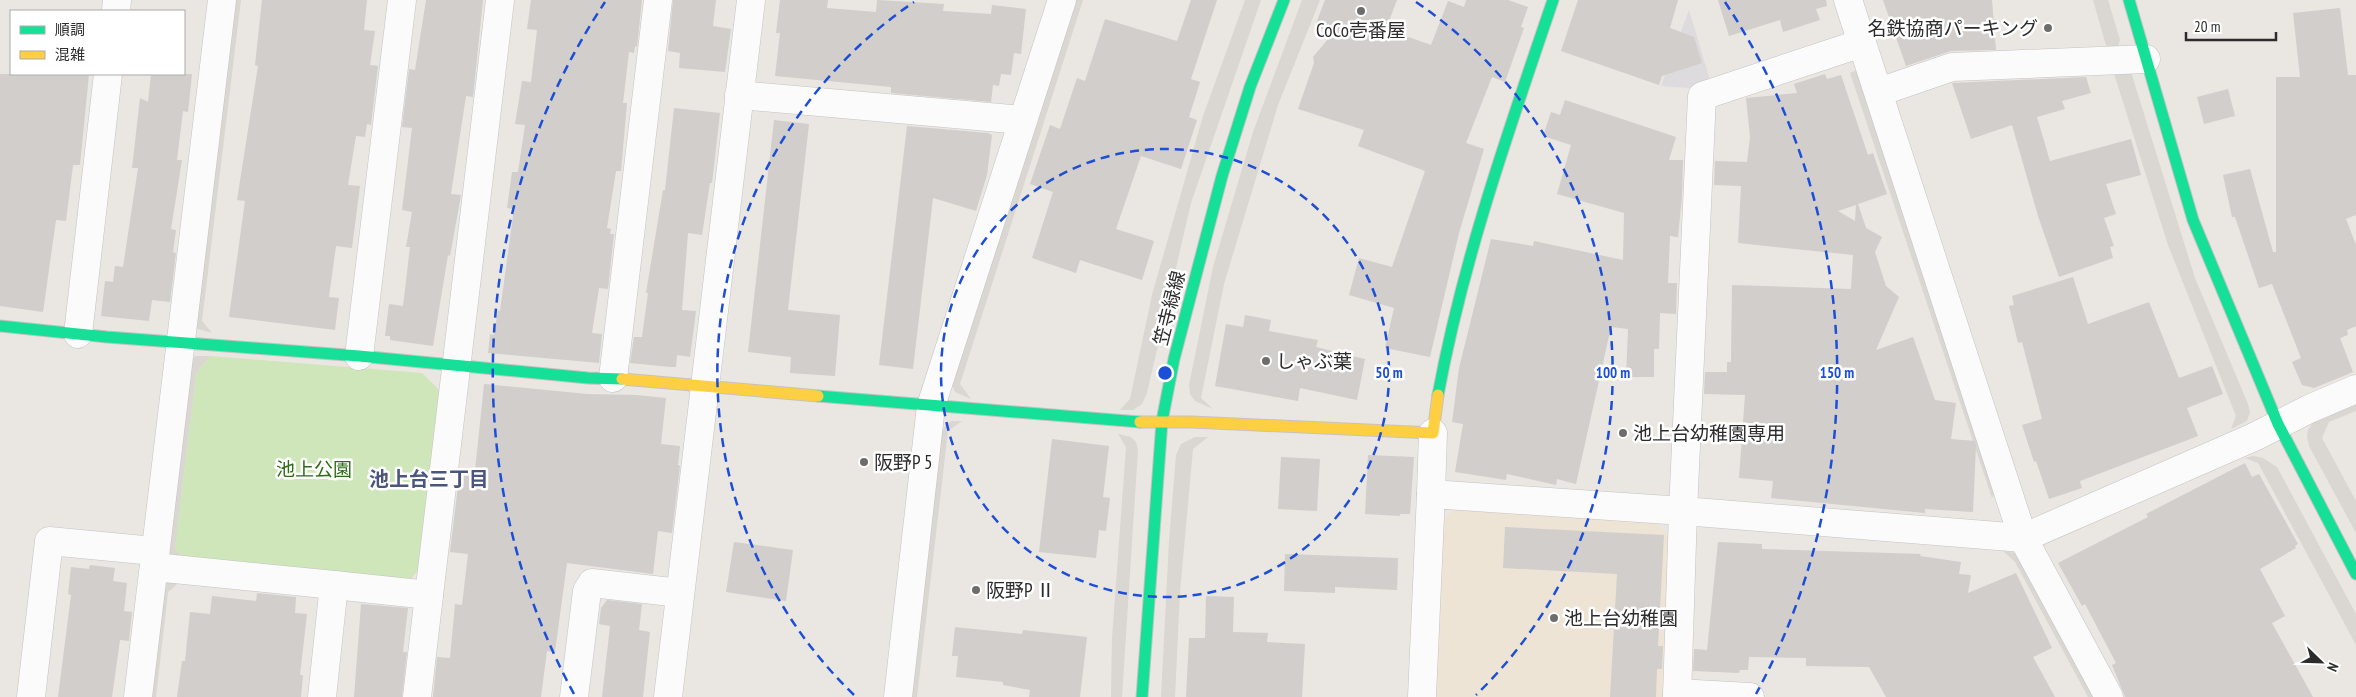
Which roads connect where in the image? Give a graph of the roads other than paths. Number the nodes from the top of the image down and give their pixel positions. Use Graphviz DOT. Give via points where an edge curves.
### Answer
graph roads {
  1 [pos="222,0"];
  2 [pos="402,0"];
  3 [pos="500,0"];
  4 [pos="658,0"];
  5 [pos="751,0"];
  6 [pos="1062,0"];
  7 [pos="1284,0"];
  8 [pos="1553,0"];
  9 [pos="1848,0"];
  10 [pos="2129,0"];
  11 [pos="1862,42"];
  12 [pos="2146,59"];
  13 [pos="108,75"];
  14 [pos="1879,92"];
  15 [pos="739,95"];
  16 [pos="1022,120"];
  17 [pos="0,326"];
  18 [pos="78,334"];
  19 [pos="180,342"];
  20 [pos="359,356"];
  21 [pos="455,367"];
  22 [pos="614,378"];
  23 [pos="704,387"];
  24 [pos="2356,389"];
  25 [pos="931,406"];
  26 [pos="1162,422"];
  27 [pos="2278,424"];
  28 [pos="1433,433"];
  29 [pos="1431,494"];
  30 [pos="1683,511"];
  31 [pos="2024,538"];
  32 [pos="154,559"];
  33 [pos="2356,574"];
  34 [pos="334,585"];
  35 [pos="680,593"];
  36 [pos="429,595"];
  37 [pos="1677,695"];
  38 [pos="31,697"];
  39 [pos="138,697"];
  40 [pos="322,697"];
  41 [pos="416,697"];
  42 [pos="574,697"];
  43 [pos="668,697"];
  44 [pos="898,697"];
  45 [pos="1142,697"];
  46 [pos="1422,697"];
  47 [pos="1750,697"];
  48 [pos="2109,697"];
  1 -- 19 [label="street"];
  2 -- 20 [label="street"];
  3 -- 21 [label="street"];
  4 -- 22 [label="street"];
  5 -- 15 [label="street"];
  6 -- 16 [label="street"];
  7 -- 26 [label="street, 笠寺緑線" via="1250,88 1222,176 1182,322"];
  8 -- 28 [label="street" via="1487,192 1456,307"];
  9 -- 11 [label="street"];
  10 -- 12 [label="street"];
  11 -- 14 [label="street"];
  11 -- 30 [label="street" via="1702,96"];
  12 -- 14 [label="street" via="1952,67"];
  12 -- 27 [label="street" via="2193,220"];
  13 -- 18 [label="street"];
  14 -- 31 [label="street"];
  15 -- 16 [label="street"];
  15 -- 23 [label="street"];
  16 -- 25 [label="street"];
  17 -- 18 [label="street"];
  18 -- 19 [label="street"];
  19 -- 20 [label="street"];
  19 -- 32 [label="street"];
  20 -- 21 [label="street"];
  21 -- 22 [label="street"];
  21 -- 36 [label="street"];
  22 -- 23 [label="street"];
  23 -- 25 [label="street"];
  23 -- 35 [label="street"];
  24 -- 27 [label="street"];
  25 -- 26 [label="street"];
  25 -- 44 [label="street"];
  26 -- 28 [label="street"];
  26 -- 45 [label="street, 笠寺緑線"];
  27 -- 31 [label="street"];
  27 -- 33 [label="street"];
  28 -- 29 [label="street"];
  29 -- 30 [label="street"];
  29 -- 46 [label="street"];
  30 -- 31 [label="street"];
  30 -- 37 [label="street"];
  31 -- 48 [label="street"];
  32 -- 34 [label="street"];
  32 -- 38 [label="street" via="50,540"];
  32 -- 39 [label="street"];
  34 -- 36 [label="street"];
  34 -- 40 [label="street"];
  35 -- 42 [label="street" via="592,583 587,592"];
  35 -- 43 [label="street"];
  36 -- 41 [label="street"];
  37 -- 47 [label="street"];
}
